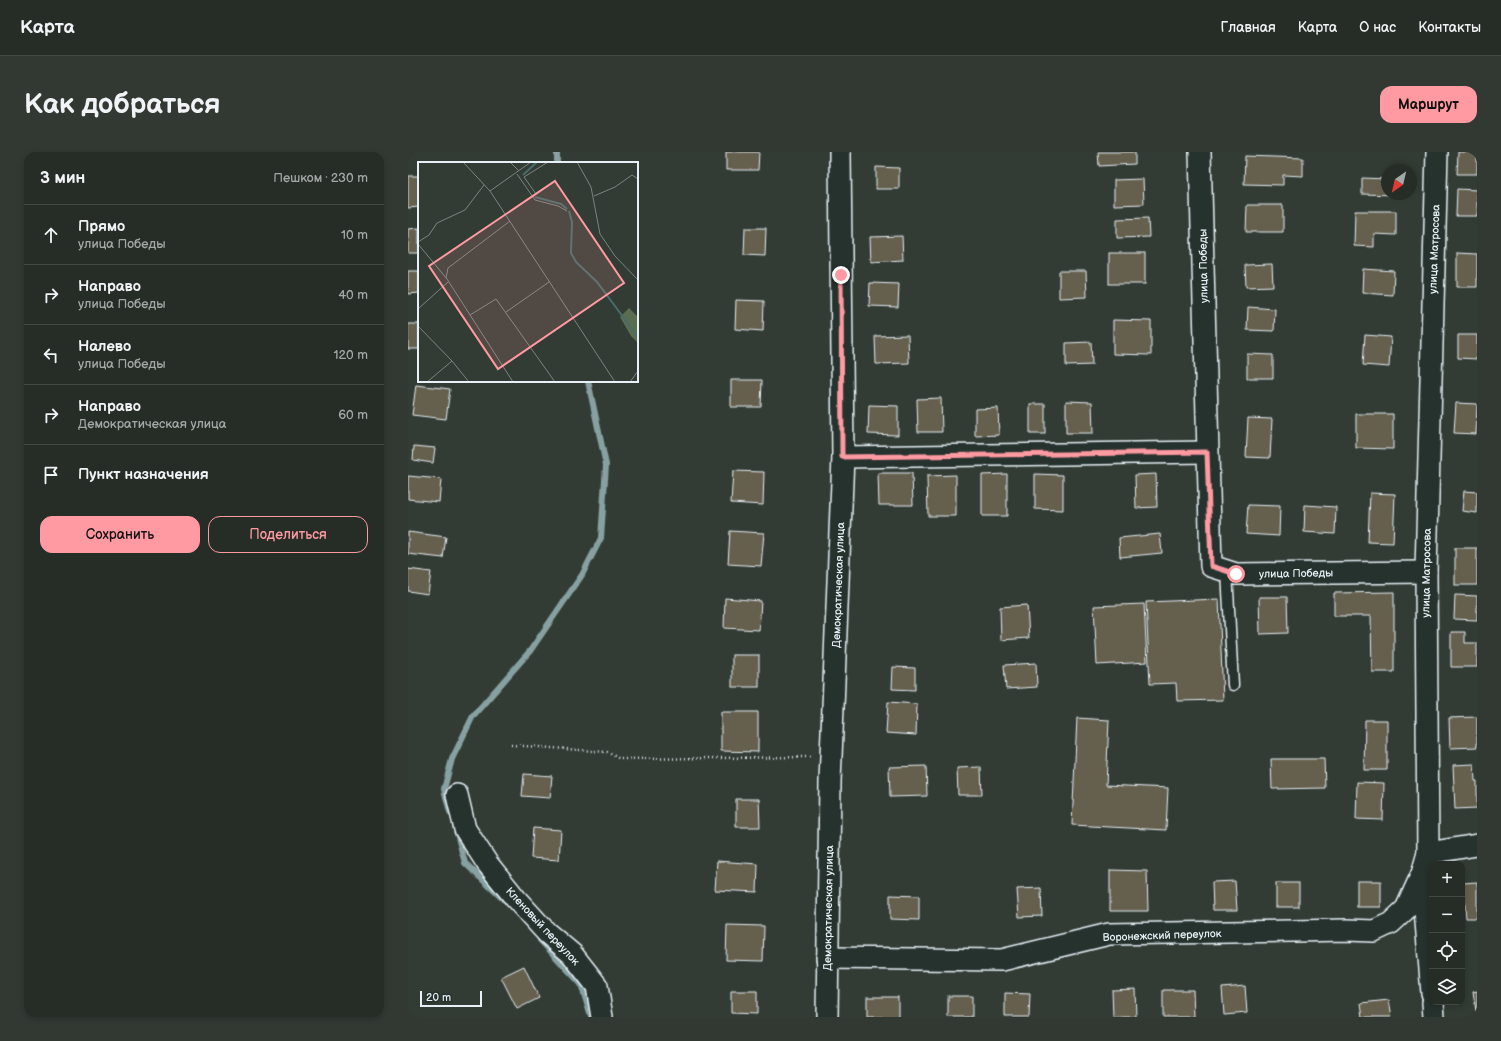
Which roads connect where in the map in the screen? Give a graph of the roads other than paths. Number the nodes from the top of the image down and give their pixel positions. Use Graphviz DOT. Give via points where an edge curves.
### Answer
graph roads {
  1 [pos="840,152"];
  2 [pos="1200,152"];
  3 [pos="1437,152"];
  4 [pos="1207,452"];
  5 [pos="842,457"];
  6 [pos="1227,571"];
  7 [pos="1426,572"];
  8 [pos="1233,685"];
  9 [pos="457,795"];
  10 [pos="1477,845"];
  11 [pos="1428,853"];
  12 [pos="1422,874"];
  13 [pos="827,958"];
  14 [pos="1430,969"];
  15 [pos="1433,1005"];
  16 [pos="602,1017"];
  17 [pos="827,1017"];
  18 [pos="1434,1017"];
  1 -- 5 [label="street, Демократическая улица"];
  2 -- 4 [label="street, улица Победы"];
  3 -- 7 [label="street, улица Матросова"];
  4 -- 5 [label="street"];
  4 -- 6 [label="street, улица Победы" via="1211,566"];
  5 -- 13 [label="street, Демократическая улица" via="831,757"];
  6 -- 7 [label="street, улица Победы" via="1236,574"];
  6 -- 8 [label="lane"];
  7 -- 11 [label="street, улица Матросова"];
  9 -- 16 [label="street, Кленовый переулок" via="465,828 487,863 546,933 572,954 597,986"];
  10 -- 11 [label="street"];
  11 -- 12 [label="street, улица Матросова"];
  12 -- 13 [label="street, Воронежский переулок" via="1406,909 1391,923 1374,931 1109,934 1002,960"];
  12 -- 14 [label="street, улица Матросова"];
  13 -- 17 [label="street, Демократическая улица"];
  15 -- 18 [label="street"];
}
